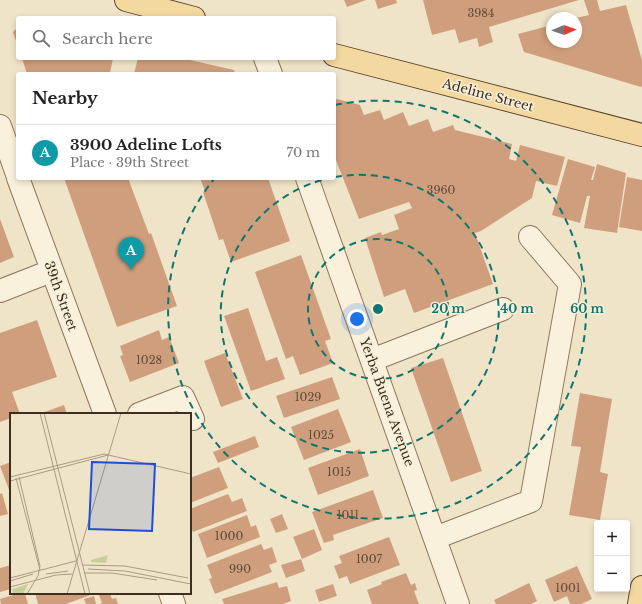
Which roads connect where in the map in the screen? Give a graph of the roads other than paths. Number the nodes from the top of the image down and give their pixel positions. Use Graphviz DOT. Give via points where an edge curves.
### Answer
graph roads {
  1 [pos="126,0"];
  2 [pos="186,16"];
  3 [pos="336,56"];
  4 [pos="266,60"];
  5 [pos="269,72"];
  6 [pos="0,126"];
  7 [pos="642,135"];
  8 [pos="16,171"];
  9 [pos="19,180"];
  10 [pos="308,180"];
  11 [pos="530,236"];
  12 [pos="51,271"];
  13 [pos="0,291"];
  14 [pos="503,309"];
  15 [pos="372,360"];
  16 [pos="105,413"];
  17 [pos="142,413"];
  18 [pos="190,413"];
  19 [pos="435,538"];
  20 [pos="642,587"];
  21 [pos="170,594"];
  22 [pos="174,604"];
  23 [pos="458,604"];
  24 [pos="639,604"];
  1 -- 2 [label="main road"];
  3 -- 7 [label="main road, Adeline Street"];
  4 -- 5 [label="street"];
  6 -- 8 [label="street, 39th Street"];
  9 -- 12 [label="street, 39th Street"];
  10 -- 15 [label="street, Yerba Buena Avenue"];
  11 -- 19 [label="street" via="570,284 532,502"];
  12 -- 13 [label="street"];
  12 -- 16 [label="street, 39th Street"];
  14 -- 15 [label="street"];
  15 -- 19 [label="street, Yerba Buena Avenue"];
  17 -- 18 [label="street" via="183,397"];
  19 -- 23 [label="street, Yerba Buena Avenue"];
  20 -- 24 [label="main road"];
  21 -- 22 [label="street"];
}
